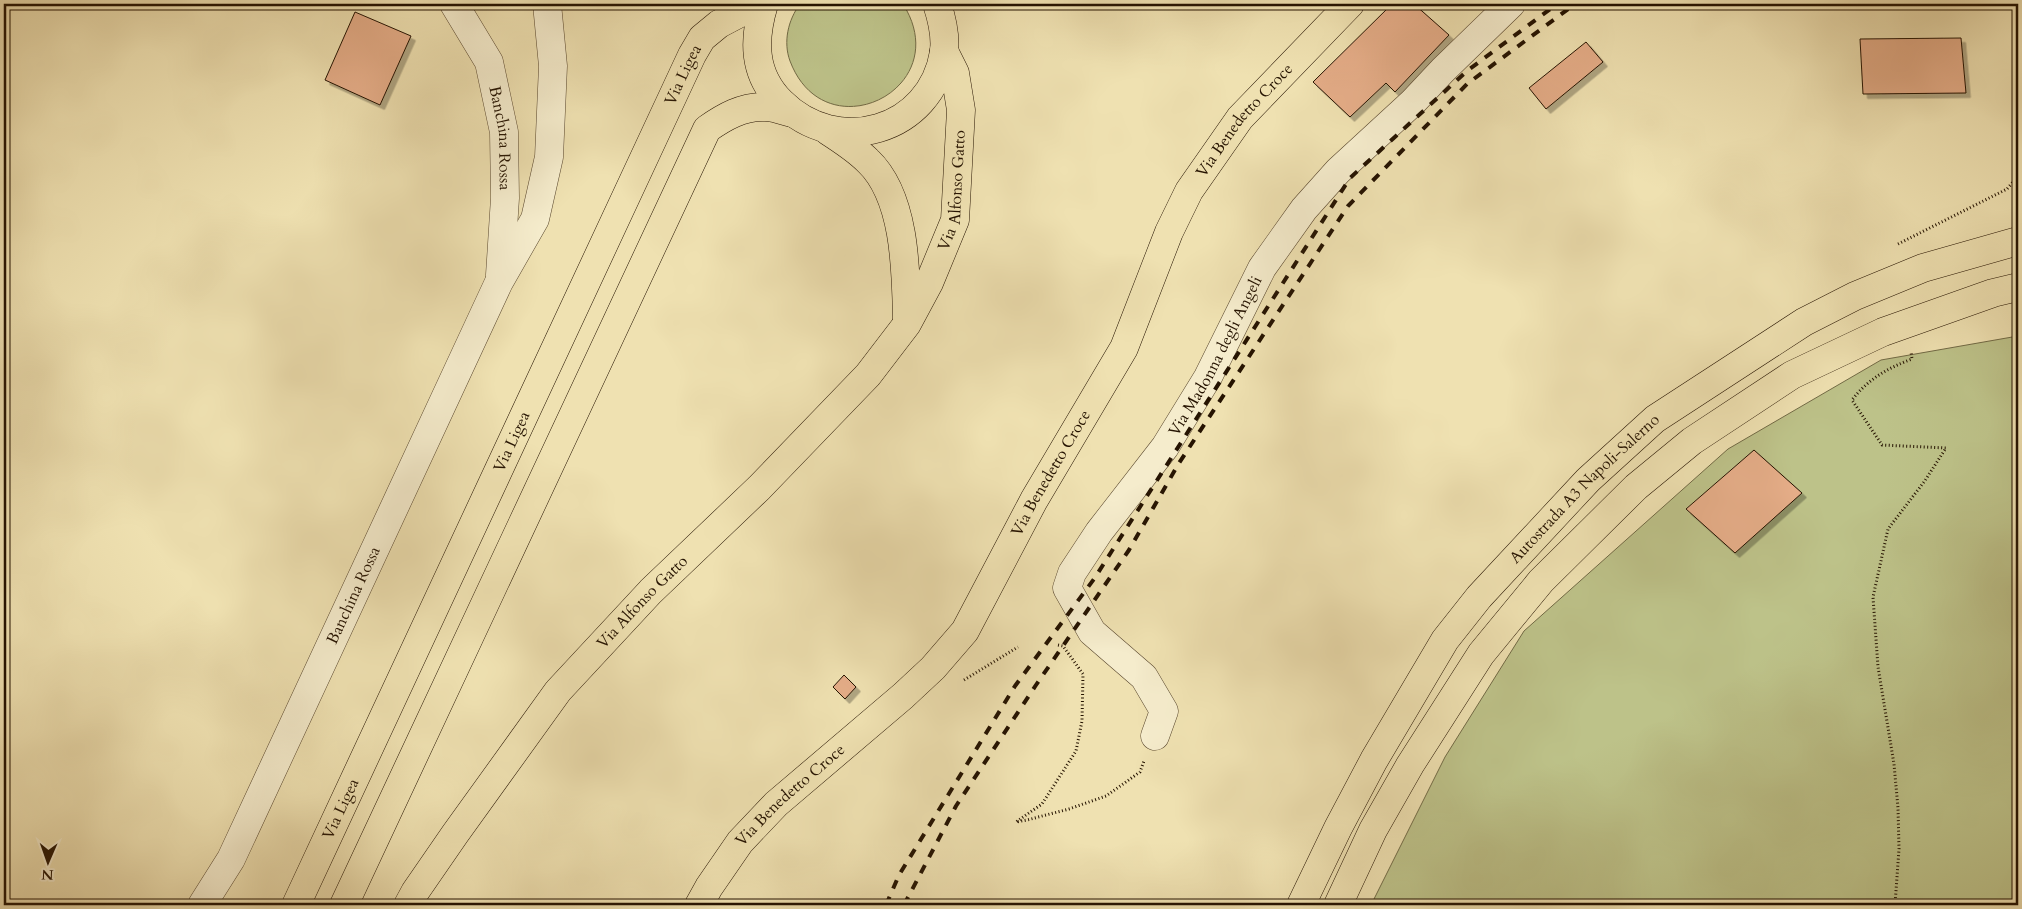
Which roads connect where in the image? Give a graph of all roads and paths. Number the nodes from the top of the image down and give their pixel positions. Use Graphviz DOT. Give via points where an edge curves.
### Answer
graph roads {
  1 [pos="454,4"];
  2 [pos="547,4"];
  3 [pos="757,4"];
  4 [pos="764,4"];
  5 [pos="937,4"];
  6 [pos="1350,4"];
  7 [pos="1511,4"];
  8 [pos="944,51"];
  9 [pos="792,114"];
  10 [pos="828,131"];
  11 [pos="2018,176"];
  12 [pos="2018,242"];
  13 [pos="1898,244"];
  14 [pos="499,282"];
  15 [pos="2018,287"];
  16 [pos="907,324"];
  17 [pos="1911,349"];
  18 [pos="1058,644"];
  19 [pos="1155,736"];
  20 [pos="202,905"];
  21 [pos="296,905"];
  22 [pos="344,905"];
  23 [pos="408,905"];
  24 [pos="699,905"];
  25 [pos="1301,905"];
  26 [pos="1338,905"];
  27 [pos="1895,905"];
  1 -- 14 [label="street, Banchina Rossa" via="489,62 504,132 505,198"];
  2 -- 14 [label="street, Banchina Rossa" via="553,66 549,157 535,219"];
  3 -- 21 [label="main road, Via Ligea" via="719,24 702,38 692,55"];
  4 -- 9 [label="main road" via="757,26 756,51 764,77"];
  5 -- 8 [label="main road" via="943,25"];
  6 -- 24 [label="main road, Via Benedetto Croce" via="1240,118 1189,191 1169,232 1124,348 1034,500 965,631 933,668 776,804 740,842"];
  7 -- 19 [label="street, Via Madonna degli Angeli" via="1338,171 1304,209 1262,268 1208,377 1165,447 1099,532 1072,573 1067,588 1092,632 1144,677 1164,711"];
  8 -- 10 [label="main road" via="938,73 913,110 873,130 851,133"];
  8 -- 16 [label="main road, Via Alfonso Gatto" via="955,73 961,110 955,220 929,283"];
  9 -- 10 [label="main road"];
  9 -- 22 [label="main road" via="766,106 743,110 706,129"];
  10 -- 16 [label="main road" via="869,162 891,198 906,269"];
  11 -- 13 [label="path" via="2007,189"];
  12 -- 25 [label="main road, Autostrada A3 Napoli-Salerno" via="1924,268 1855,296 1804,322 1654,418 1588,480 1508,564 1445,640 1338,828"];
  14 -- 20 [label="street, Banchina Rossa" via="230,859"];
  15 -- 26 [label="main road, Autostrada A3 Napoli-Salerno" via="1883,332 1792,375 1692,442 1636,487 1541,581 1481,654 1373,830"];
  16 -- 23 [label="main road, Via Alfonso Gatto" via="868,375 759,488 651,591 558,691"];
  17 -- 27 [label="path" via="1912,359 1886,369 1852,400 1882,445 1946,448 1888,529 1873,597 1878,667 1898,808"];
  18 -- 19 [label="path" via="1063,646 1083,674 1082,721 1076,751 1042,804 1016,822 1106,796 1140,772"];
}
